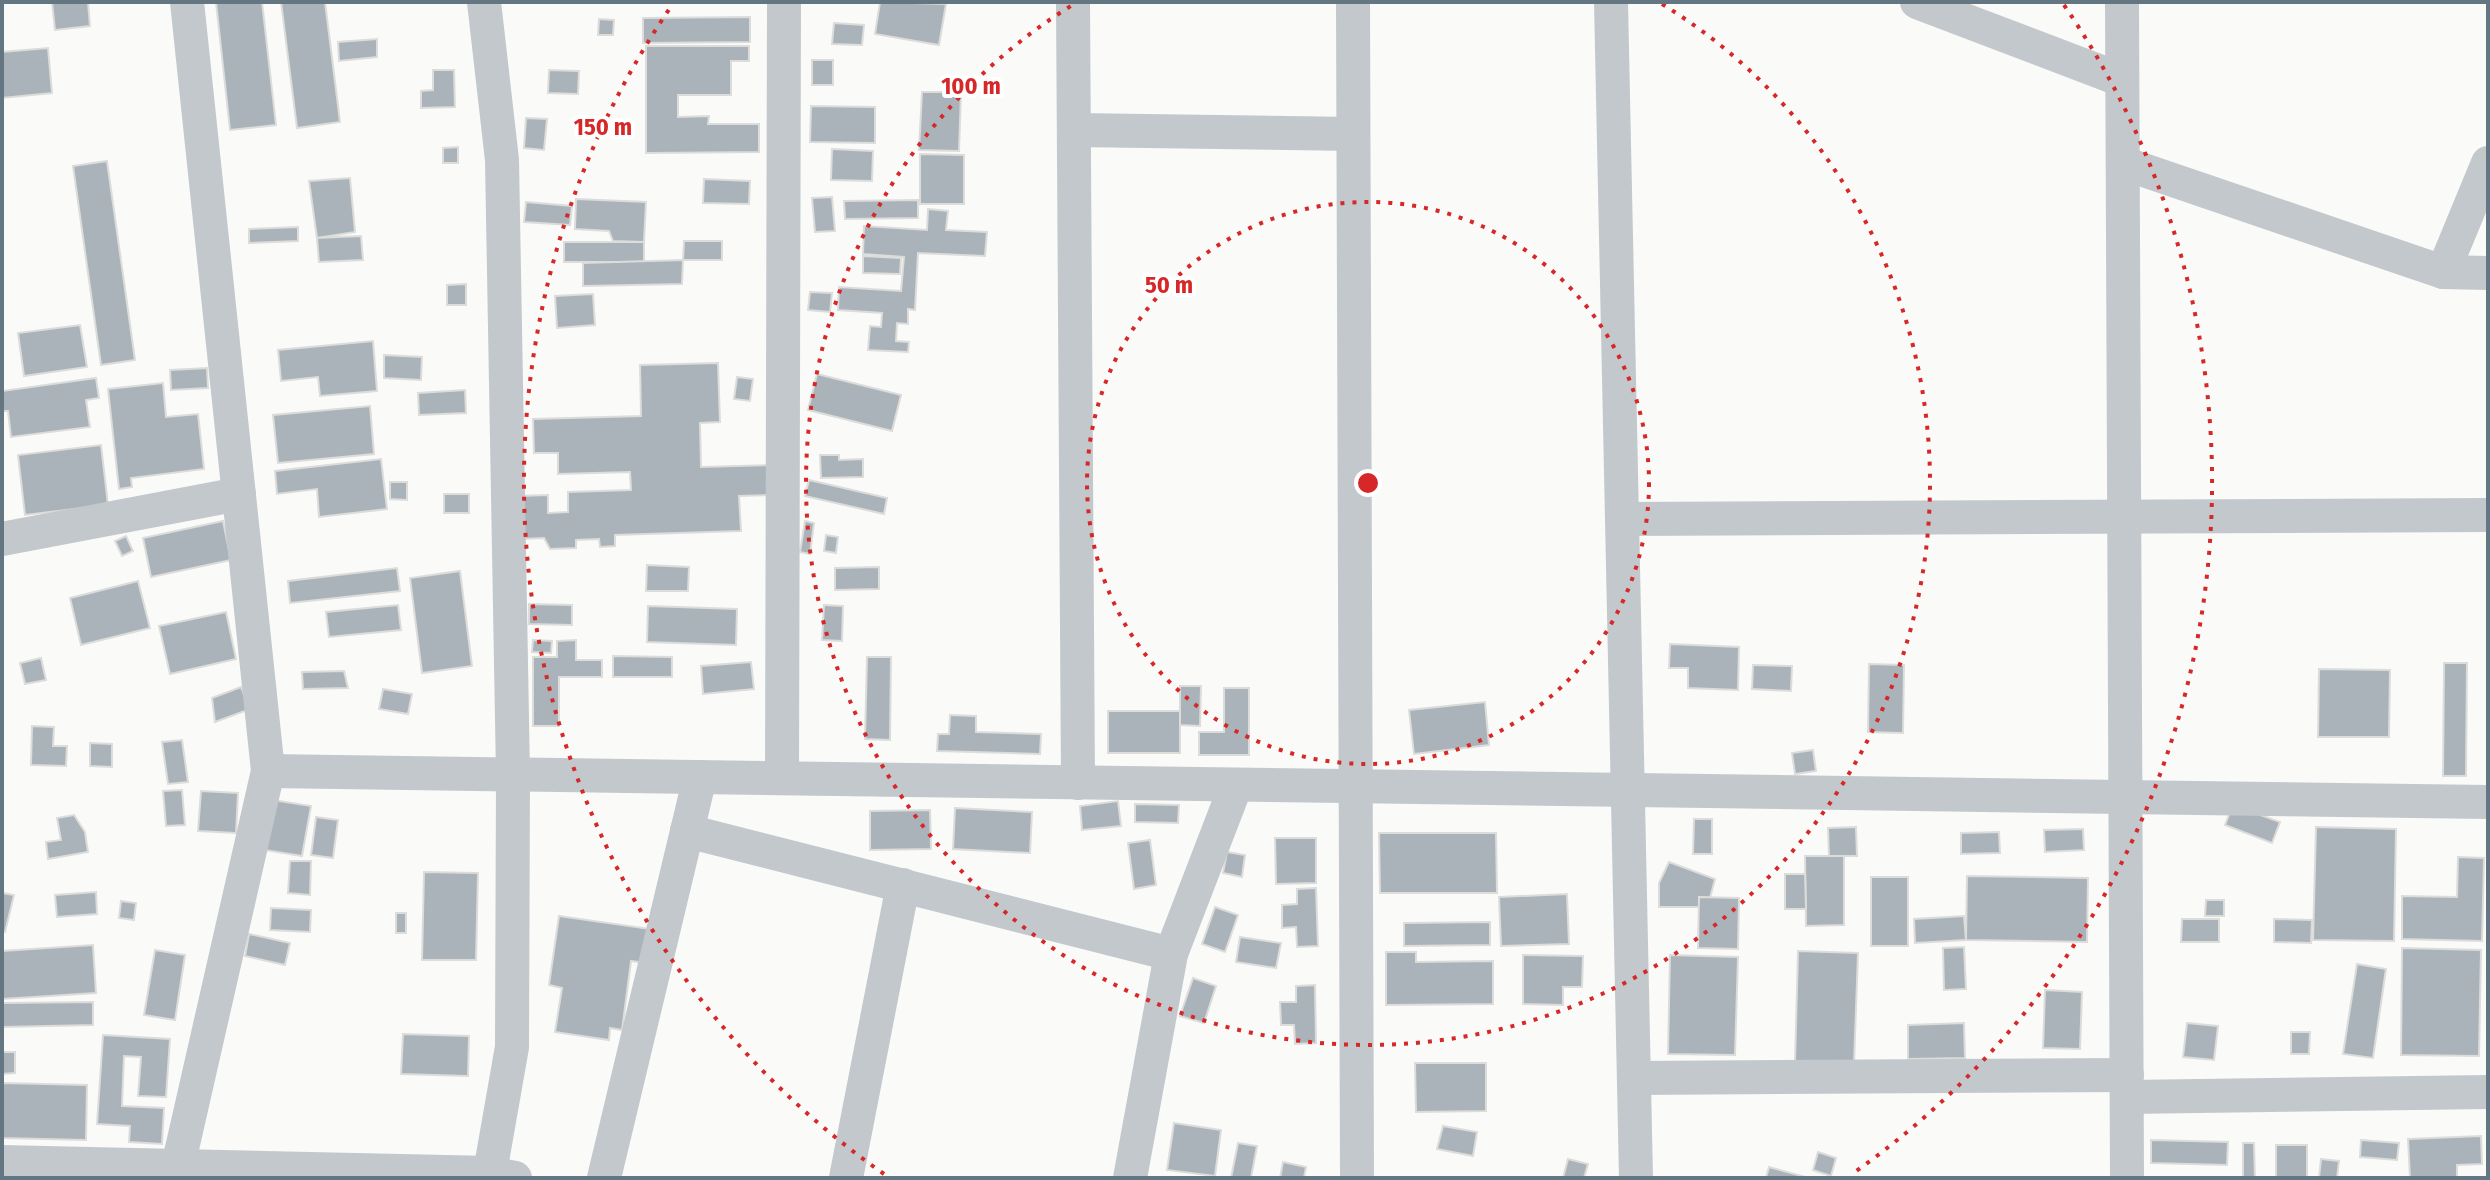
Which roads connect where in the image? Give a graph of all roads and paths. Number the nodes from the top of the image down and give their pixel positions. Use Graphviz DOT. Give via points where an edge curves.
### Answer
graph roads {
  1 [pos="187,2"];
  2 [pos="484,2"];
  3 [pos="784,2"];
  4 [pos="1073,2"];
  5 [pos="1353,2"];
  6 [pos="1611,2"];
  7 [pos="1917,2"];
  8 [pos="2122,2"];
  9 [pos="2122,80"];
  10 [pos="1074,130"];
  11 [pos="1353,134"];
  12 [pos="2123,163"];
  13 [pos="2488,163"];
  14 [pos="2443,272"];
  15 [pos="2488,273"];
  16 [pos="239,494"];
  17 [pos="2488,515"];
  18 [pos="2124,516"];
  19 [pos="1622,519"];
  20 [pos="2,539"];
  21 [pos="268,771"];
  22 [pos="513,775"];
  23 [pos="700,777"];
  24 [pos="782,778"];
  25 [pos="1078,783"];
  26 [pos="1236,785"];
  27 [pos="1355,786"];
  28 [pos="1627,790"];
  29 [pos="2125,797"];
  30 [pos="2488,802"];
  31 [pos="687,831"];
  32 [pos="903,885"];
  33 [pos="1171,954"];
  34 [pos="1634,1078"];
  35 [pos="2127,1086"];
  36 [pos="2488,1092"];
  37 [pos="2,1162"];
  38 [pos="178,1166"];
  39 [pos="248,1173"];
  40 [pos="498,1176"];
  41 [pos="604,1178"];
  42 [pos="846,1178"];
  43 [pos="1130,1178"];
  44 [pos="1357,1178"];
  45 [pos="1636,1178"];
  46 [pos="2127,1178"];
  1 -- 16 [label="street"];
  2 -- 22 [label="street" via="502,160"];
  3 -- 24 [label="street"];
  4 -- 10 [label="street"];
  5 -- 11 [label="street"];
  6 -- 19 [label="street"];
  7 -- 9 [label="street"];
  8 -- 9 [label="street"];
  9 -- 12 [label="street"];
  10 -- 11 [label="street"];
  10 -- 25 [label="street"];
  11 -- 27 [label="street"];
  12 -- 14 [label="street"];
  12 -- 18 [label="street"];
  13 -- 14 [label="street"];
  14 -- 15 [label="street"];
  16 -- 20 [label="street"];
  16 -- 21 [label="street"];
  17 -- 18 [label="street"];
  18 -- 19 [label="street"];
  18 -- 29 [label="street"];
  19 -- 28 [label="street"];
  21 -- 22 [label="street"];
  21 -- 38 [label="street"];
  22 -- 23 [label="street"];
  22 -- 40 [label="street" via="512,1047"];
  23 -- 24 [label="street"];
  23 -- 31 [label="street"];
  24 -- 25 [label="street"];
  25 -- 26 [label="street"];
  26 -- 27 [label="street"];
  26 -- 33 [label="street"];
  27 -- 28 [label="street"];
  27 -- 44 [label="street"];
  28 -- 29 [label="street"];
  28 -- 34 [label="street"];
  29 -- 30 [label="street"];
  29 -- 35 [label="street"];
  31 -- 32 [label="street"];
  31 -- 41 [label="street"];
  32 -- 33 [label="street"];
  32 -- 42 [label="street"];
  33 -- 43 [label="street"];
  34 -- 35 [label="street"];
  34 -- 45 [label="street"];
  35 -- 36 [label="street"];
  35 -- 46 [label="street"];
  37 -- 38 [label="street"];
  38 -- 39 [label="street"];
  39 -- 40 [label="street"];
}
